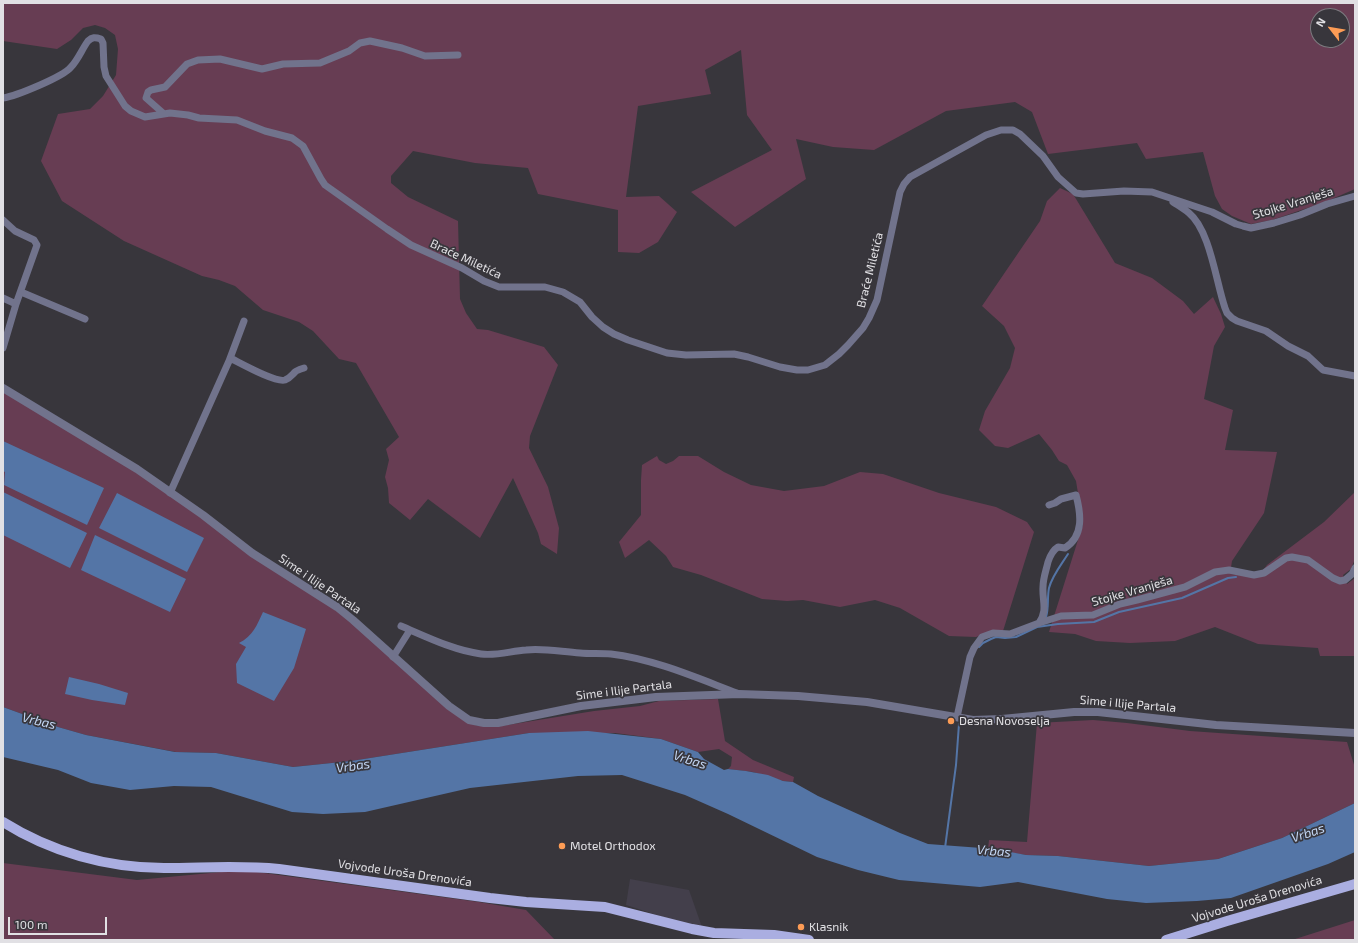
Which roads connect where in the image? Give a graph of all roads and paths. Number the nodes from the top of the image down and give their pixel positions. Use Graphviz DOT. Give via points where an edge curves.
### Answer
graph roads {
  1 [pos="458,55"];
  2 [pos="3,98"];
  3 [pos="163,114"];
  4 [pos="1355,196"];
  5 [pos="1165,197"];
  6 [pos="3,220"];
  7 [pos="21,292"];
  8 [pos="3,298"];
  9 [pos="16,304"];
  10 [pos="85,319"];
  11 [pos="244,321"];
  12 [pos="3,348"];
  13 [pos="229,360"];
  14 [pos="304,368"];
  15 [pos="1355,376"];
  16 [pos="3,388"];
  17 [pos="170,493"];
  18 [pos="1049,505"];
  19 [pos="1355,568"];
  20 [pos="1039,623"];
  21 [pos="401,626"];
  22 [pos="410,630"];
  23 [pos="393,657"];
  24 [pos="740,694"];
  25 [pos="957,717"];
  26 [pos="1355,733"];
  27 [pos="3,822"];
  28 [pos="1355,884"];
  29 [pos="809,940"];
  30 [pos="1166,940"];
  1 -- 3 [label="street" via="425,56 370,41 360,43 350,51 320,63 283,64 262,68 220,59 198,60 187,64 166,87 148,92 146,98"];
  2 -- 3 [label="street, Braće Miletića" via="22,93 57,77 71,68 91,38 97,38 103,43 106,76 125,106 145,117"];
  3 -- 5 [label="street, Braće Miletića" via="237,120 292,138 303,146 325,185 411,245 499,287 545,287 563,292 580,302 592,317 614,334 667,353 734,354 798,370 825,365 840,354 869,318 877,300 900,192 904,184 910,177 986,135 1001,130 1013,130 1020,134 1043,156 1058,178 1076,193 1144,191"];
  4 -- 5 [label="street, Stojke Vranješa" via="1251,228"];
  5 -- 15 [label="street" via="1190,213 1202,232 1223,301 1232,318 1266,331 1308,356 1323,370"];
  6 -- 7 [label="street" via="10,228 37,243"];
  7 -- 9 [label="street"];
  7 -- 10 [label="street"];
  8 -- 9 [label="street"];
  9 -- 12 [label="street"];
  11 -- 13 [label="street"];
  13 -- 14 [label="street" via="284,381"];
  13 -- 17 [label="street"];
  16 -- 17 [label="street, Sime i Ilije Partala" via="124,461"];
  17 -- 23 [label="street, Sime i Ilije Partala" via="267,563 337,607"];
  18 -- 20 [label="street" via="1076,495 1081,523 1074,540 1065,548 1054,549 1049,559 1043,586 1045,611"];
  19 -- 20 [label="street, Stojke Vranješa" via="1352,574 1340,581 1308,560 1286,558 1264,573 1254,575 1229,570 1215,572 1185,587 1120,604 1093,615 1061,616"];
  20 -- 25 [label="street, Stojke Vranješa" via="1010,634 993,633 978,641 970,658"];
  21 -- 22 [label="street"];
  22 -- 23 [label="street"];
  22 -- 24 [label="street" via="436,642 481,654 504,654 534,649 628,656"];
  23 -- 24 [label="street, Sime i Ilije Partala" via="457,712 469,720 484,723 498,723 581,706 656,697"];
  24 -- 25 [label="street, Sime i Ilije Partala" via="844,699"];
  25 -- 26 [label="street, Sime i Ilije Partala" via="988,720 1098,712 1216,725"];
  27 -- 29 [label="main road, Vojvode Uroša Drenovića" via="70,854 116,865 154,868 246,866 279,869 490,898 605,907 714,933 782,936"];
  28 -- 30 [label="main road, Vojvode Uroša Drenovića"];
}
